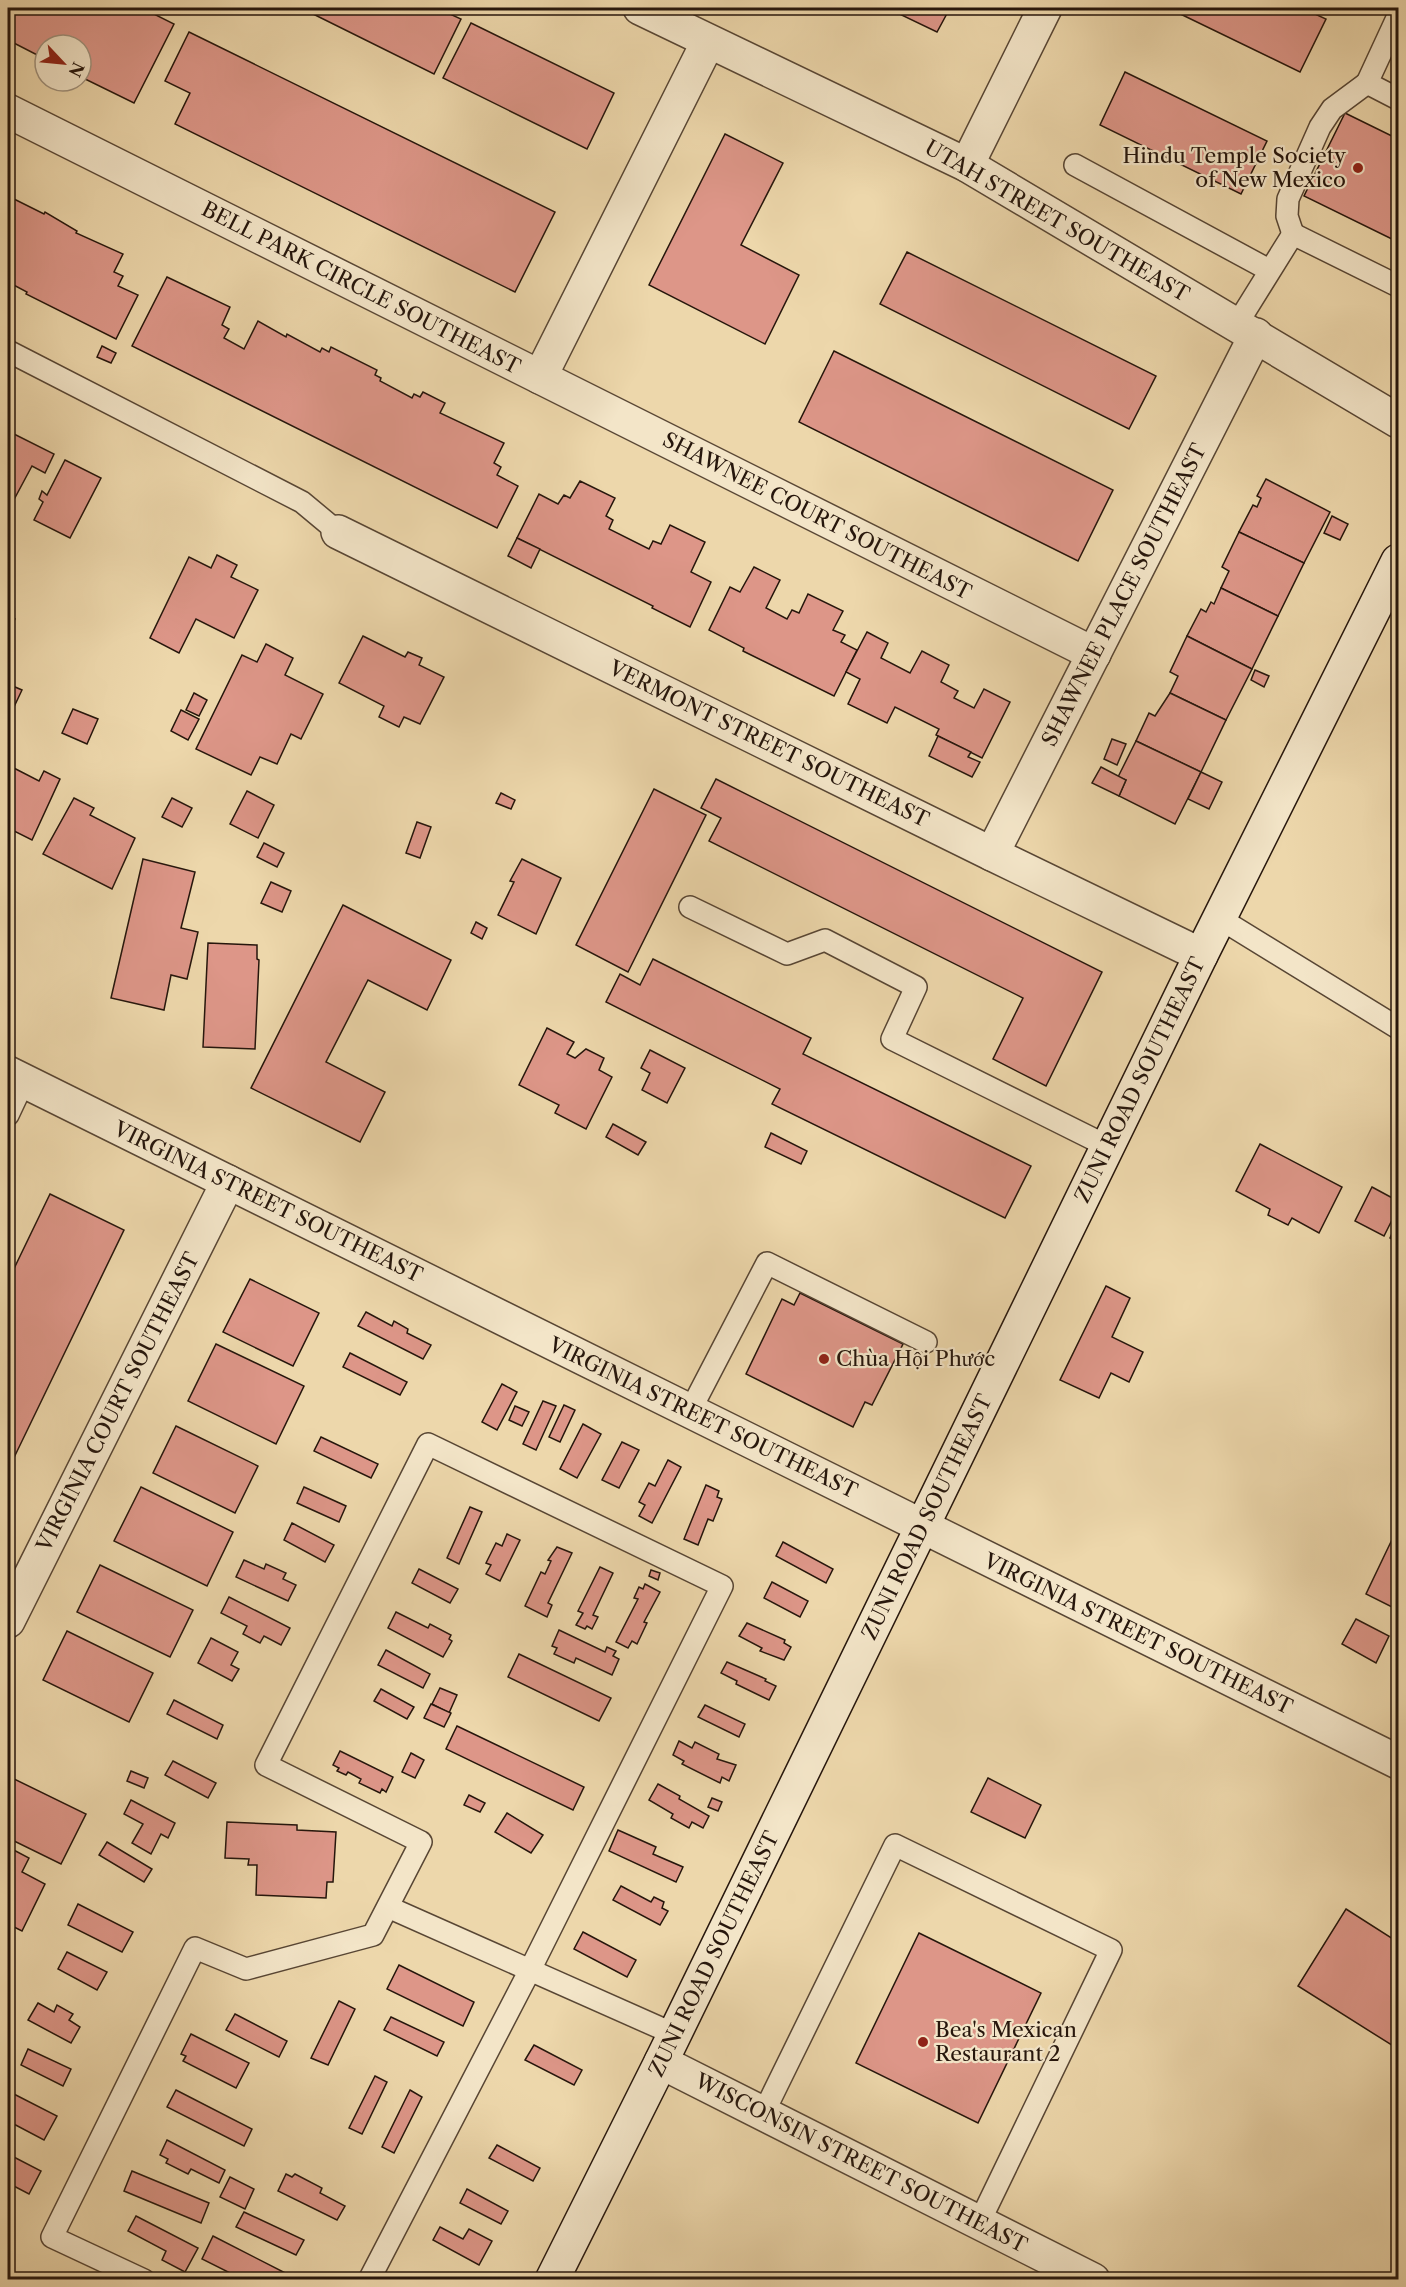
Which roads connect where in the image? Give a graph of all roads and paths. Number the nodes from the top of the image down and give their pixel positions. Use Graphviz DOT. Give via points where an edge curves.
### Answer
graph roads {
  1 [pos="640,8"];
  2 [pos="1044,8"];
  3 [pos="1398,16"];
  4 [pos="708,42"];
  5 [pos="1367,83"];
  6 [pos="1398,99"];
  7 [pos="8,111"];
  8 [pos="967,165"];
  9 [pos="1076,165"];
  10 [pos="1293,234"];
  11 [pos="1269,270"];
  12 [pos="1398,286"];
  13 [pos="1246,330"];
  14 [pos="8,351"];
  15 [pos="540,378"];
  16 [pos="1398,421"];
  17 [pos="338,532"];
  18 [pos="1398,561"];
  19 [pos="1094,654"];
  20 [pos="992,854"];
  21 [pos="690,907"];
  22 [pos="1219,918"];
  23 [pos="1201,955"];
  24 [pos="1398,1028"];
  25 [pos="16,1077"];
  26 [pos="8,1115"];
  27 [pos="1107,1146"];
  28 [pos="228,1182"];
  29 [pos="926,1342"];
  30 [pos="690,1411"];
  31 [pos="923,1526"];
  32 [pos="8,1621"];
  33 [pos="1398,1762"];
  34 [pos="388,1907"];
  35 [pos="531,1970"];
  36 [pos="667,2048"];
  37 [pos="763,2114"];
  38 [pos="979,2223"];
  39 [pos="560,2277"];
  40 [pos="144,2280"];
  41 [pos="369,2280"];
  42 [pos="1093,2280"];
  1 -- 4 [label="street, UTAH STREET SOUTHEAST"];
  2 -- 8 [label="street"];
  3 -- 5 [label="lane"];
  4 -- 8 [label="street, UTAH STREET SOUTHEAST"];
  4 -- 15 [label="street, BELL PARK CIRCLE SOUTHEAST"];
  5 -- 6 [label="lane"];
  5 -- 10 [label="lane" via="1332,109 1320,127 1288,199 1287,216"];
  7 -- 15 [label="street, BELL PARK CIRCLE SOUTHEAST"];
  8 -- 13 [label="street, UTAH STREET SOUTHEAST"];
  9 -- 11 [label="lane"];
  10 -- 11 [label="lane"];
  10 -- 12 [label="lane"];
  11 -- 13 [label="lane"];
  13 -- 16 [label="street, UTAH STREET SOUTHEAST"];
  13 -- 19 [label="street, SHAWNEE PLACE SOUTHEAST"];
  14 -- 17 [label="lane" via="302,502"];
  15 -- 19 [label="street, SHAWNEE COURT SOUTHEAST"];
  17 -- 20 [label="street, VERMONT STREET SOUTHEAST"];
  18 -- 22 [label="street, ZUNI ROAD SOUTHEAST"];
  19 -- 20 [label="street, SHAWNEE PLACE SOUTHEAST"];
  20 -- 23 [label="street, VERMONT STREET SOUTHEAST"];
  21 -- 27 [label="lane" via="787,954 825,940 916,987 892,1039"];
  22 -- 23 [label="street, ZUNI ROAD SOUTHEAST"];
  22 -- 24 [label="lane"];
  23 -- 27 [label="street, ZUNI ROAD SOUTHEAST"];
  25 -- 26 [label="lane"];
  25 -- 28 [label="street, VIRGINIA STREET SOUTHEAST"];
  27 -- 31 [label="street, ZUNI ROAD SOUTHEAST"];
  28 -- 30 [label="street, VIRGINIA STREET SOUTHEAST"];
  28 -- 32 [label="street, VIRGINIA COURT SOUTHEAST"];
  29 -- 30 [label="lane" via="767,1263"];
  30 -- 31 [label="street, VIRGINIA STREET SOUTHEAST"];
  31 -- 33 [label="street, VIRGINIA STREET SOUTHEAST"];
  31 -- 36 [label="street, ZUNI ROAD SOUTHEAST"];
  34 -- 35 [label="lane"];
  34 -- 35 [label="lane" via="421,1842 266,1765 428,1444 722,1586"];
  34 -- 40 [label="lane" via="373,1935 246,1969 195,1948 52,2237"];
  35 -- 36 [label="lane"];
  35 -- 41 [label="lane"];
  36 -- 37 [label="street, WISCONSIN STREET SOUTHEAST"];
  36 -- 39 [label="street, ZUNI ROAD SOUTHEAST"];
  37 -- 38 [label="street, WISCONSIN STREET SOUTHEAST"];
  37 -- 38 [label="lane" via="895,1845 1111,1950"];
  38 -- 42 [label="street, WISCONSIN STREET SOUTHEAST"];
}
